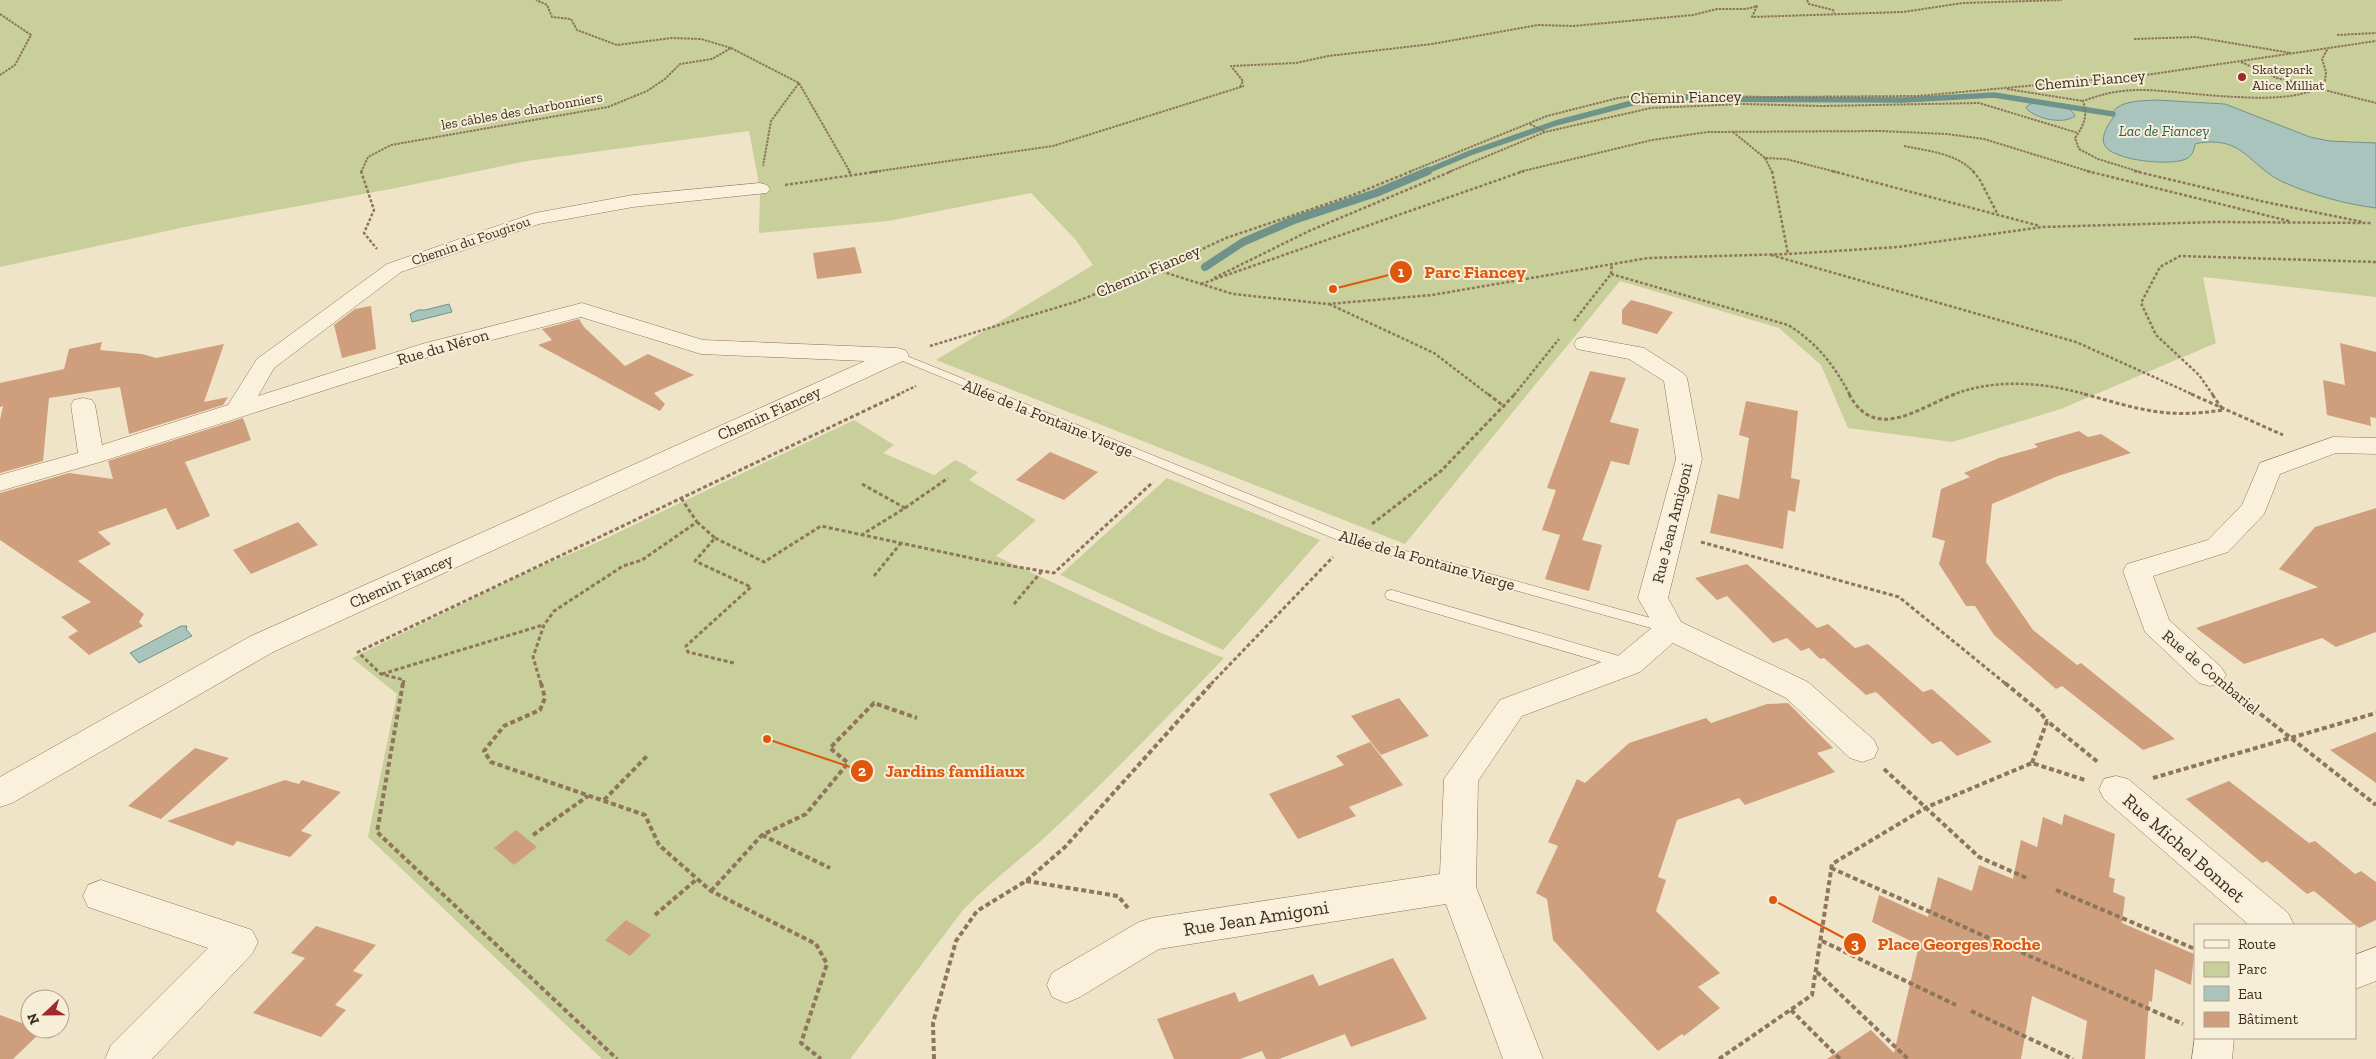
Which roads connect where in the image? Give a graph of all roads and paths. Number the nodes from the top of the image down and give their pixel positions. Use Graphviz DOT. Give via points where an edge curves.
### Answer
graph roads {
  1 [pos="536,0"];
  2 [pos="1806,0"];
  3 [pos="2062,0"];
  4 [pos="1834,13"];
  5 [pos="0,14"];
  6 [pos="2376,32"];
  7 [pos="2337,35"];
  8 [pos="2134,39"];
  9 [pos="2376,41"];
  10 [pos="731,48"];
  11 [pos="2328,48"];
  12 [pos="2294,53"];
  13 [pos="2241,62"];
  14 [pos="0,75"];
  15 [pos="799,83"];
  16 [pos="2001,88"];
  17 [pos="2318,89"];
  18 [pos="1738,96"];
  19 [pos="2083,101"];
  20 [pos="2376,103"];
  21 [pos="1743,104"];
  22 [pos="1529,123"];
  23 [pos="1545,132"];
  24 [pos="1733,132"];
  25 [pos="2078,134"];
  26 [pos="1904,146"];
  27 [pos="1764,158"];
  28 [pos="763,166"];
  29 [pos="851,175"];
  30 [pos="760,189"];
  31 [pos="1997,214"];
  32 [pos="2295,222"];
  33 [pos="2371,223"];
  34 [pos="2376,224"];
  35 [pos="2043,227"];
  36 [pos="1768,254"];
  37 [pos="1788,254"];
  38 [pos="2376,262"];
  39 [pos="1612,264"];
  40 [pos="394,268"];
  41 [pos="1157,270"];
  42 [pos="1610,274"];
  43 [pos="1200,284"];
  44 [pos="1328,304"];
  45 [pos="1573,334"];
  46 [pos="897,356"];
  47 [pos="942,374"];
  48 [pos="84,405"];
  49 [pos="1505,407"];
  50 [pos="238,409"];
  51 [pos="2223,410"];
  52 [pos="2376,446"];
  53 [pos="2318,450"];
  54 [pos="91,457"];
  55 [pos="1168,468"];
  56 [pos="948,478"];
  57 [pos="0,483"];
  58 [pos="862,484"];
  59 [pos="681,498"];
  60 [pos="905,508"];
  61 [pos="697,522"];
  62 [pos="863,534"];
  63 [pos="1670,534"];
  64 [pos="715,538"];
  65 [pos="1350,540"];
  66 [pos="901,543"];
  67 [pos="1041,571"];
  68 [pos="874,576"];
  69 [pos="1392,596"];
  70 [pos="1014,604"];
  71 [pos="544,625"];
  72 [pos="1670,629"];
  73 [pos="734,663"];
  74 [pos="1629,664"];
  75 [pos="381,674"];
  76 [pos="2210,675"];
  77 [pos="2376,713"];
  78 [pos="917,718"];
  79 [pos="2047,721"];
  80 [pos="2292,738"];
  81 [pos="1862,749"];
  82 [pos="648,755"];
  83 [pos="2032,763"];
  84 [pos="2116,789"];
  85 [pos="0,793"];
  86 [pos="589,795"];
  87 [pos="604,800"];
  88 [pos="2376,805"];
  89 [pos="1927,807"];
  90 [pos="532,835"];
  91 [pos="762,836"];
  92 [pos="830,868"];
  93 [pos="1832,868"];
  94 [pos="697,879"];
  95 [pos="2029,879"];
  96 [pos="1026,881"];
  97 [pos="1458,887"];
  98 [pos="2056,890"];
  99 [pos="711,891"];
  100 [pos="102,896"];
  101 [pos="655,915"];
  102 [pos="2274,924"];
  103 [pos="1152,934"];
  104 [pos="1822,941"];
  105 [pos="2194,949"];
  106 [pos="2376,964"];
  107 [pos="1817,972"];
  108 [pos="2356,972"];
  109 [pos="1066,985"];
  110 [pos="1956,1005"];
  111 [pos="1791,1010"];
  112 [pos="1971,1011"];
  113 [pos="2194,1028"];
  114 [pos="2203,1039"];
  115 [pos="131,1058"];
  116 [pos="617,1059"];
  117 [pos="821,1059"];
  118 [pos="934,1059"];
  119 [pos="1523,1059"];
  120 [pos="1719,1059"];
  121 [pos="1840,1059"];
  122 [pos="1908,1059"];
  123 [pos="2073,1059"];
  124 [pos="2212,1059"];
  1 -- 10 [label="path" via="547,5 552,17 571,19 577,30 617,45 672,38 701,39"];
  2 -- 4 [label="path"];
  3 -- 4 [label="path" via="1963,4 1903,12"];
  4 -- 29 [label="path" via="1752,17 1757,6 1717,9 1693,15 1573,26 1538,25 1296,63 1231,66 1243,81 1242,86 1053,146"];
  5 -- 14 [label="path" via="31,35 15,65"];
  6 -- 7 [label="path"];
  8 -- 12 [label="path" via="2195,37"];
  9 -- 11 [label="path, Chemin Fiancey"];
  10 -- 15 [label="path"];
  10 -- 40 [label="path, les câbles des charbonniers" via="712,59 680,64 670,77 648,91 613,105 421,138 391,145 368,157 361,171 374,210 364,234"];
  11 -- 12 [label="path, Chemin Fiancey"];
  11 -- 17 [label="path" via="2322,58 2326,77"];
  12 -- 13 [label="path, Chemin Fiancey"];
  13 -- 16 [label="path, Chemin Fiancey" via="2146,75"];
  13 -- 17 [label="path" via="2277,78"];
  15 -- 28 [label="path" via="771,121"];
  15 -- 29 [label="path"];
  16 -- 18 [label="path, Chemin Fiancey" via="1918,96"];
  16 -- 19 [label="path"];
  17 -- 19 [label="path" via="2305,95 2276,98 2174,90 2120,90 2092,95"];
  17 -- 20 [label="path"];
  18 -- 21 [label="path"];
  18 -- 22 [label="path, Chemin Fiancey" via="1649,94 1618,98"];
  19 -- 25 [label="path" via="2088,112"];
  21 -- 23 [label="path" via="1651,108"];
  21 -- 25 [label="path" via="1978,103"];
  22 -- 23 [label="path"];
  22 -- 41 [label="path, Chemin Fiancey" via="1353,195 1226,238"];
  23 -- 43 [label="path" via="1309,231"];
  24 -- 27 [label="path"];
  24 -- 32 [label="path" via="1880,131 1984,139 2100,175"];
  24 -- 43 [label="path" via="1652,140 1512,174"];
  25 -- 33 [label="path" via="2075,138 2079,149 2130,170"];
  26 -- 31 [label="path" via="1954,157 1965,164 1976,173"];
  27 -- 31 [label="path" via="1786,159"];
  27 -- 37 [label="path" via="1772,172"];
  29 -- 30 [label="path"];
  30 -- 40 [label="street, Chemin du Fougirou" via="633,201 535,219"];
  31 -- 35 [label="path"];
  32 -- 33 [label="path"];
  32 -- 35 [label="path"];
  33 -- 34 [label="path"];
  35 -- 37 [label="path" via="1898,247"];
  36 -- 37 [label="path"];
  36 -- 39 [label="path" via="1648,258"];
  36 -- 51 [label="path" via="2076,342"];
  38 -- 51 [label="path" via="2180,256 2160,267 2141,303 2156,335 2198,375"];
  39 -- 42 [label="path"];
  39 -- 44 [label="path" via="1432,295"];
  40 -- 50 [label="street, Chemin du Fougirou" via="265,364"];
  41 -- 43 [label="path"];
  41 -- 46 [label="path, Chemin Fiancey" via="1075,302"];
  42 -- 45 [label="path"];
  42 -- 51 [label="path" via="1784,323 1824,354 1860,412 1872,418 1894,420 1946,396 1976,388 2041,384 2164,414"];
  43 -- 44 [label="path" via="1233,294"];
  44 -- 49 [label="path" via="1434,354"];
  45 -- 49 [label="path"];
  45 -- 63 [label="street, Rue Jean Amigoni" via="1636,353 1675,378 1689,459"];
  46 -- 47 [label="lane, Allée de la Fontaine Vierge"];
  46 -- 50 [label="street, Rue du Néron" via="701,347 582,310 430,349"];
  46 -- 85 [label="street, Chemin Fiancey" via="262,644"];
  47 -- 55 [label="lane, Allée de la Fontaine Vierge"];
  47 -- 59 [label="path"];
  48 -- 54 [label="street"];
  49 -- 65 [label="path" via="1441,471"];
  50 -- 54 [label="street, Rue du Néron"];
  51 -- 53 [label="path"];
  52 -- 53 [label="street, Rue de Combariel" via="2333,445"];
  53 -- 76 [label="street, Rue de Combariel" via="2269,469 2254,508 2218,546 2137,571 2156,624"];
  54 -- 57 [label="street, Rue du Néron"];
  55 -- 65 [label="lane, Allée de la Fontaine Vierge"];
  55 -- 67 [label="path" via="1054,574"];
  56 -- 60 [label="path"];
  58 -- 60 [label="path"];
  59 -- 61 [label="path"];
  59 -- 75 [label="path" via="358,652"];
  60 -- 62 [label="path"];
  61 -- 64 [label="path"];
  61 -- 71 [label="path" via="642,560 623,566 554,611"];
  62 -- 64 [label="path" via="821,526 764,562"];
  62 -- 66 [label="path"];
  63 -- 72 [label="street, Rue Jean Amigoni" via="1653,598"];
  63 -- 79 [label="path" via="1899,597 2039,710"];
  64 -- 73 [label="path" via="695,561 751,587 686,646 688,652"];
  65 -- 72 [label="lane, Allée de la Fontaine Vierge"];
  65 -- 96 [label="path" via="1238,654 1065,847"];
  66 -- 67 [label="path"];
  66 -- 68 [label="path"];
  67 -- 70 [label="path"];
  69 -- 74 [label="lane"];
  71 -- 75 [label="path"];
  71 -- 86 [label="path" via="533,657 545,698 540,710 504,726 484,751 492,762"];
  72 -- 74 [label="street"];
  72 -- 81 [label="street, Allée de la Fontaine Vierge" via="1797,690"];
  74 -- 97 [label="street" via="1511,708 1461,779"];
  75 -- 116 [label="path" via="404,680 377,832"];
  76 -- 80 [label="path, Rue de Combariel"];
  77 -- 80 [label="path"];
  78 -- 91 [label="path" via="874,703 830,748 848,763 806,814"];
  79 -- 83 [label="path"];
  79 -- 84 [label="path" via="2111,772"];
  80 -- 84 [label="path"];
  80 -- 88 [label="path, Rue de Combariel"];
  81 -- 89 [label="path"];
  82 -- 87 [label="path"];
  83 -- 84 [label="path"];
  83 -- 89 [label="path"];
  84 -- 102 [label="street, Rue Michel Bonnet"];
  86 -- 87 [label="path"];
  86 -- 90 [label="path"];
  87 -- 94 [label="path" via="644,815 659,845"];
  89 -- 93 [label="path" via="1832,864"];
  89 -- 95 [label="path" via="1978,858"];
  91 -- 92 [label="path"];
  91 -- 99 [label="path"];
  93 -- 104 [label="path"];
  93 -- 113 [label="path"];
  94 -- 99 [label="path"];
  94 -- 101 [label="path"];
  96 -- 103 [label="path" via="1118,896"];
  96 -- 118 [label="path" via="977,911 956,941 933,1023"];
  97 -- 103 [label="street, Rue Jean Amigoni"];
  97 -- 119 [label="street"];
  98 -- 105 [label="path"];
  99 -- 117 [label="path" via="816,944 827,964 801,1043"];
  100 -- 115 [label="street" via="239,942"];
  103 -- 109 [label="street, Rue Jean Amigoni"];
  104 -- 107 [label="path"];
  104 -- 110 [label="path"];
  106 -- 108 [label="street"];
  107 -- 111 [label="path" via="1812,995"];
  107 -- 122 [label="path"];
  111 -- 120 [label="path"];
  111 -- 121 [label="path"];
  112 -- 123 [label="path"];
  114 -- 124 [label="street"];
}
